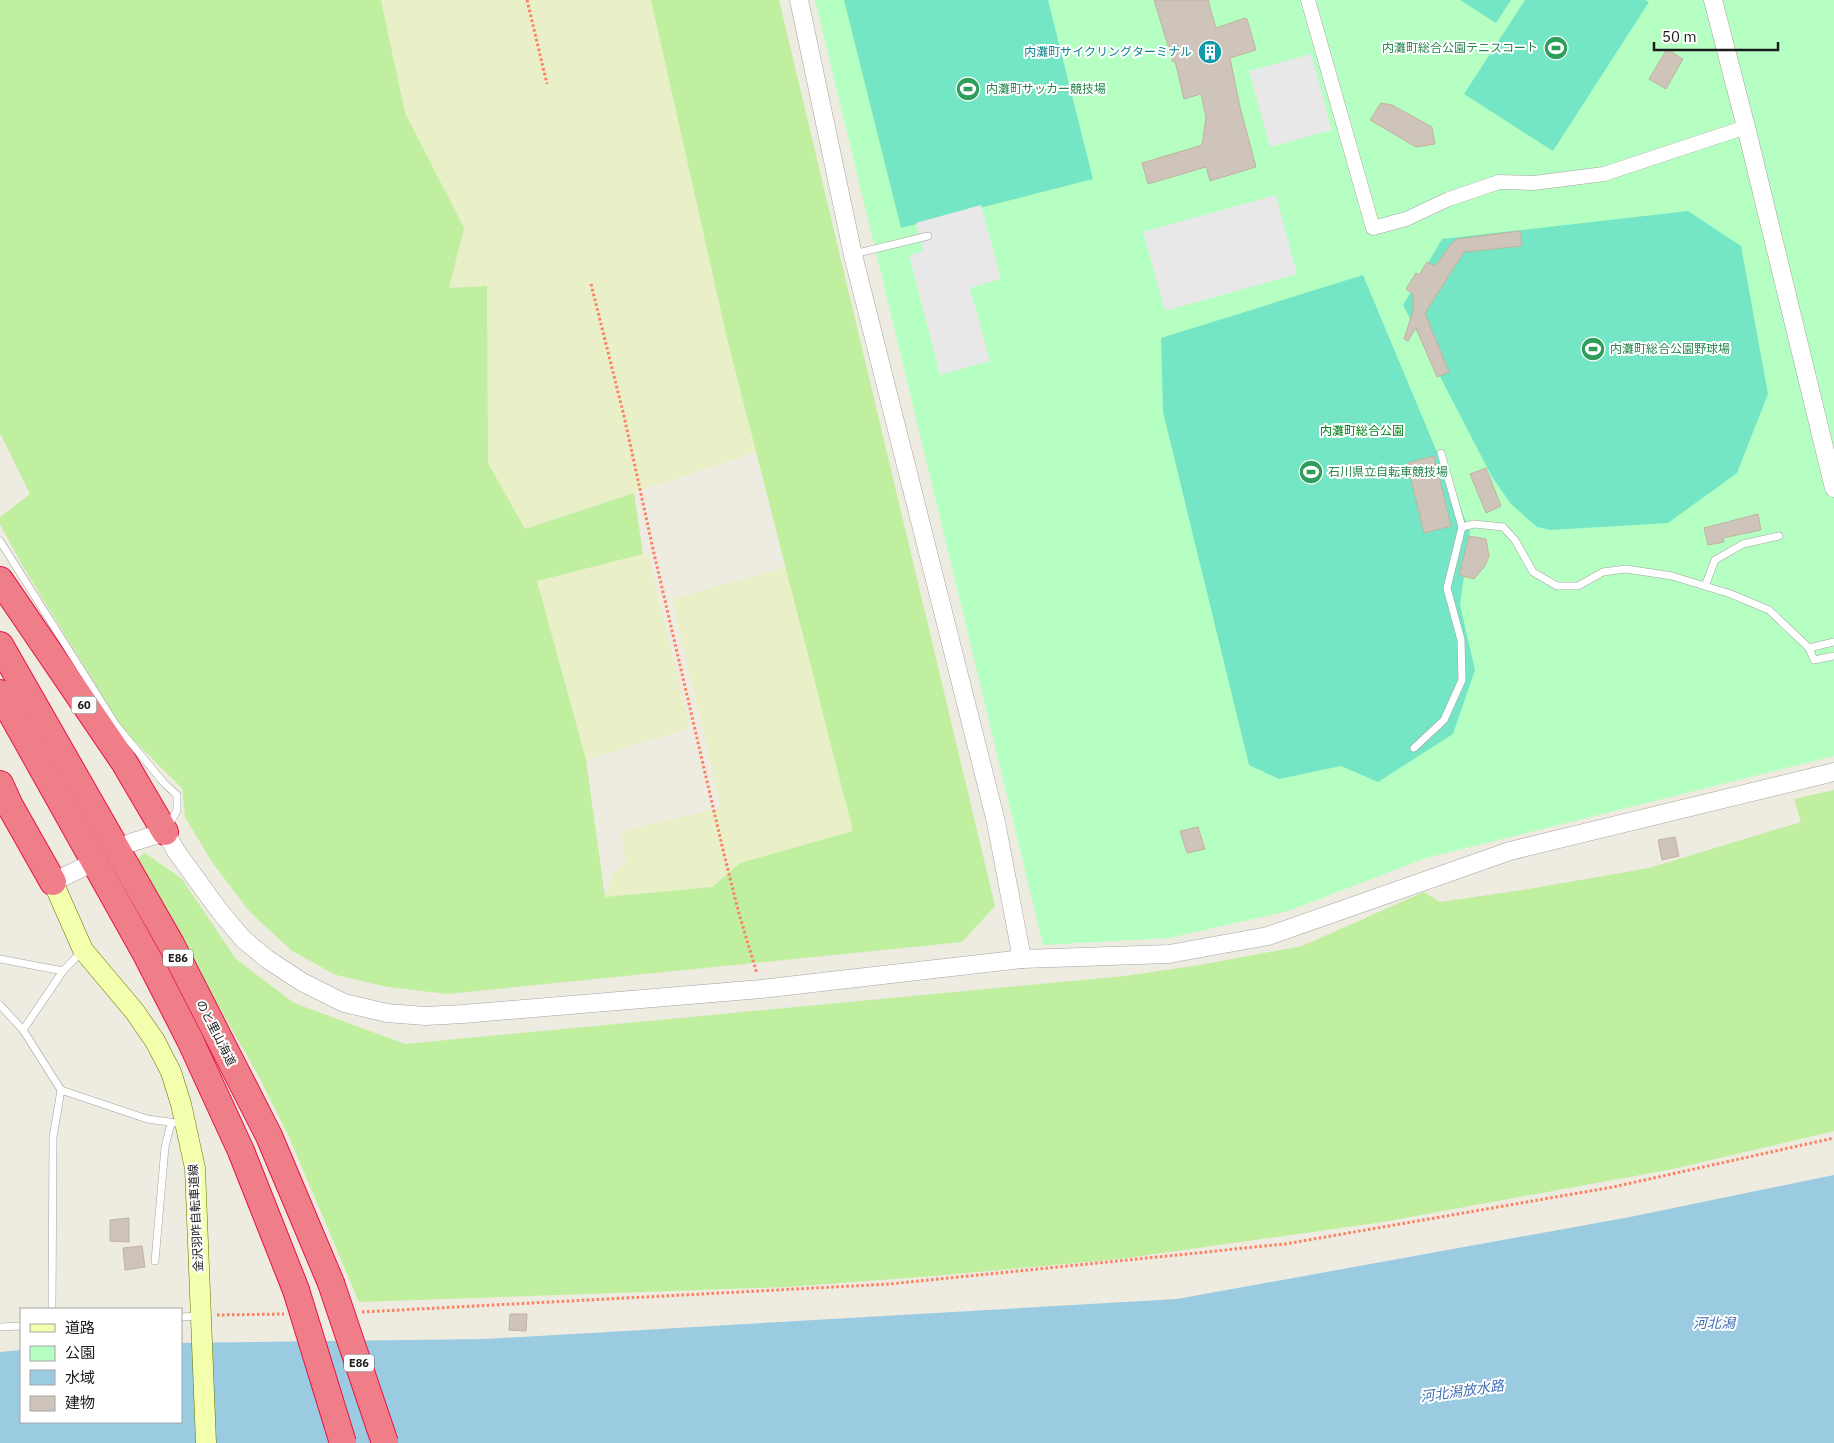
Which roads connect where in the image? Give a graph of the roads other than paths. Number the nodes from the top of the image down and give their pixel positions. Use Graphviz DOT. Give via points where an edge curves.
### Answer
graph roads {
  1 [pos="799,0"];
  2 [pos="1308,0"];
  3 [pos="1713,0"];
  4 [pos="1746,127"];
  5 [pos="928,236"];
  6 [pos="853,254"];
  7 [pos="1441,453"];
  8 [pos="1834,488"];
  9 [pos="1462,526"];
  10 [pos="1779,536"];
  11 [pos="0,541"];
  12 [pos="0,580"];
  13 [pos="1706,586"];
  14 [pos="1834,642"];
  15 [pos="0,645"];
  16 [pos="1809,648"];
  17 [pos="1834,656"];
  18 [pos="0,693"];
  19 [pos="1414,748"];
  20 [pos="1834,772"];
  21 [pos="0,784"];
  22 [pos="165,832"];
  23 [pos="130,843"];
  24 [pos="86,866"];
  25 [pos="53,882"];
  26 [pos="83,950"];
  27 [pos="0,959"];
  28 [pos="1022,959"];
  29 [pos="62,971"];
  30 [pos="0,1005"];
  31 [pos="23,1030"];
  32 [pos="61,1090"];
  33 [pos="178,1124"];
  34 [pos="156,1261"];
  35 [pos="52,1308"];
  36 [pos="202,1316"];
  37 [pos="182,1317"];
  38 [pos="20,1326"];
  39 [pos="0,1328"];
  40 [pos="206,1443"];
  41 [pos="343,1443"];
  42 [pos="385,1443"];
  1 -- 6 [label="street"];
  2 -- 4 [label="street" via="1373,228 1406,219 1449,199 1499,182 1534,183 1604,174"];
  3 -- 4 [label="street"];
  4 -- 8 [label="street"];
  5 -- 6 [label="lane"];
  6 -- 28 [label="street" via="996,822"];
  7 -- 9 [label="lane"];
  9 -- 13 [label="lane" via="1503,527 1515,540 1533,572 1557,586 1578,586 1603,572 1626,569 1672,576"];
  9 -- 19 [label="lane" via="1448,588 1460,640 1462,680 1444,720"];
  10 -- 13 [label="lane" via="1743,544 1715,560"];
  11 -- 22 [label="lane" via="116,725 177,795 177,810"];
  12 -- 22 [label="highway, 60" via="124,762"];
  13 -- 16 [label="lane" via="1769,610"];
  14 -- 16 [label="lane"];
  15 -- 42 [label="highway, のと里山海道 / E86, bridge" via="179,961 269,1136 332,1283"];
  16 -- 17 [label="lane" via="1814,660"];
  18 -- 41 [label="highway, E86, bridge" via="148,956 241,1151"];
  20 -- 28 [label="street" via="1510,851 1268,936 1169,954"];
  21 -- 25 [label="highway"];
  22 -- 23 [label="street"];
  22 -- 28 [label="street" via="218,909 243,939 267,959 302,982 344,1003 387,1013 425,1016 762,989"];
  24 -- 25 [label="street"];
  25 -- 26 [label="main road, 金沢羽咋自転車道線"];
  26 -- 29 [label="lane"];
  26 -- 33 [label="main road, 金沢羽咋自転車道線" via="156,1041 172,1072"];
  27 -- 29 [label="lane"];
  29 -- 31 [label="lane"];
  30 -- 31 [label="lane"];
  31 -- 32 [label="lane"];
  32 -- 33 [label="lane" via="146,1119"];
  32 -- 35 [label="lane" via="53,1137"];
  33 -- 34 [label="lane" via="165,1147"];
  33 -- 36 [label="main road, 金沢羽咋自転車道線" via="195,1168"];
  36 -- 37 [label="lane"];
  36 -- 40 [label="main road, 金沢羽咋自転車道線"];
  38 -- 39 [label="lane"];
}
